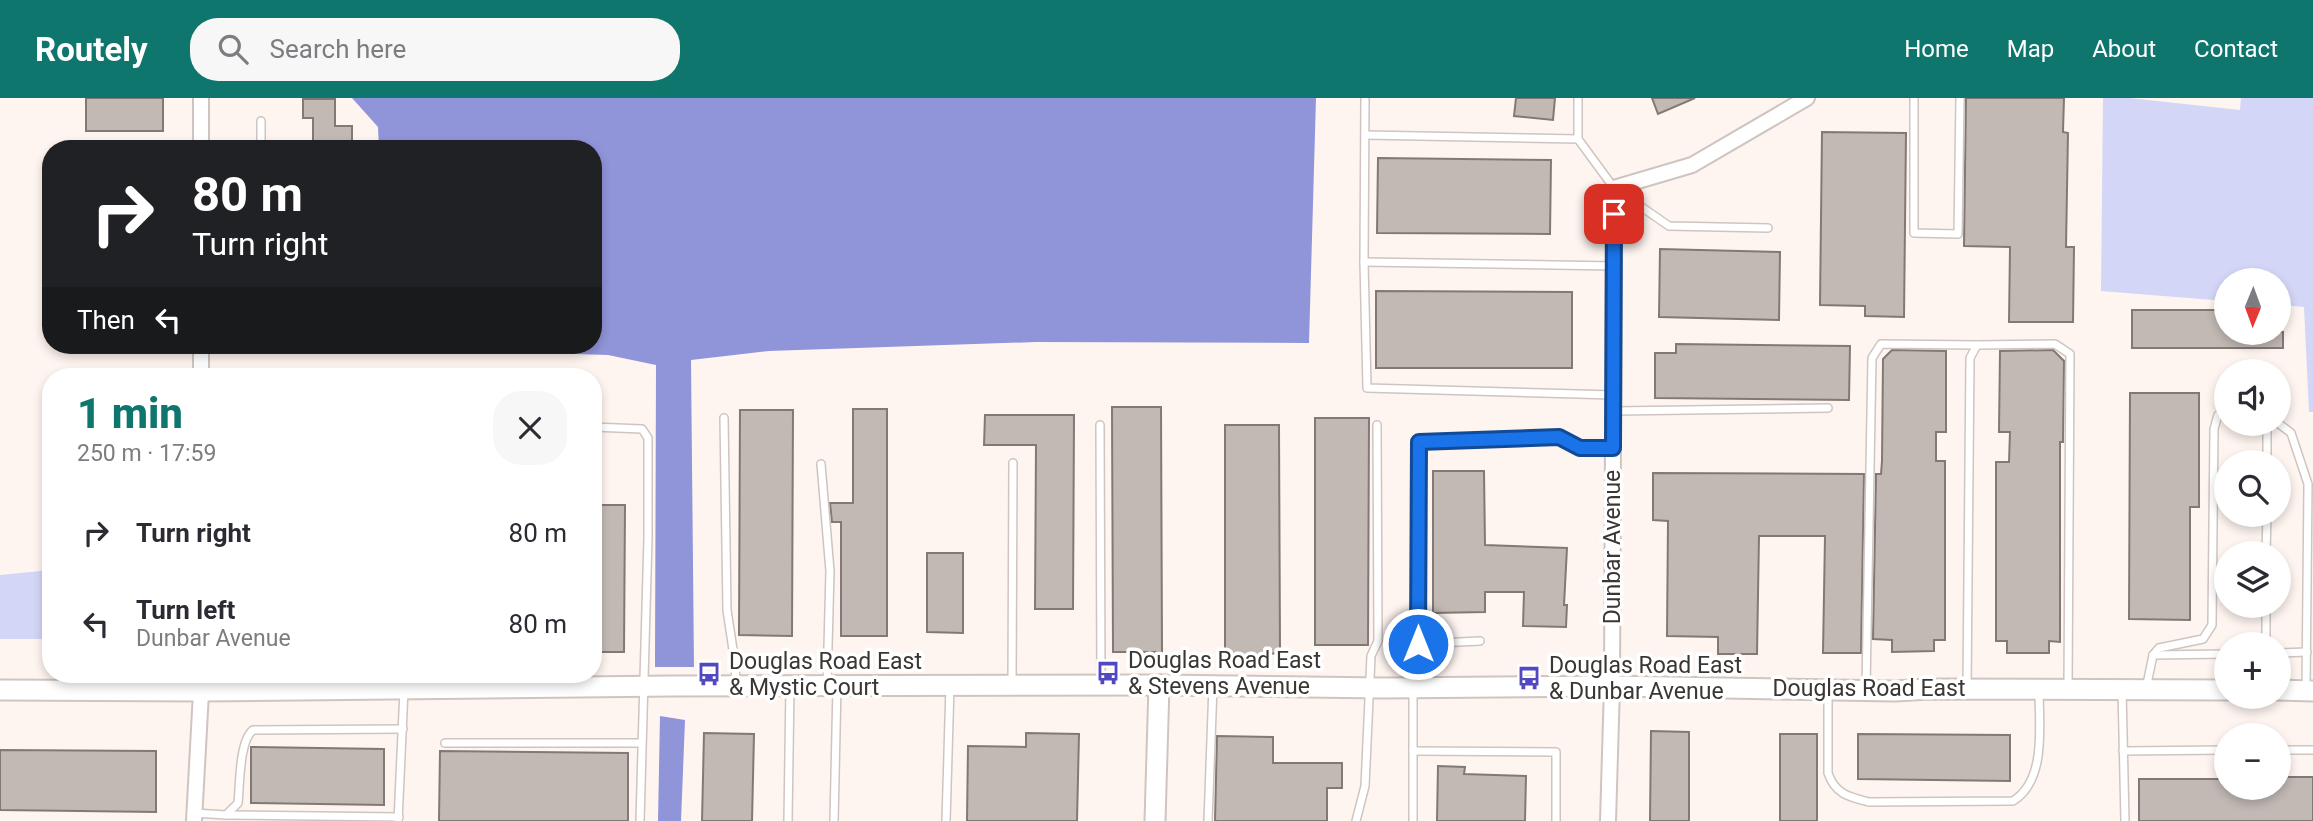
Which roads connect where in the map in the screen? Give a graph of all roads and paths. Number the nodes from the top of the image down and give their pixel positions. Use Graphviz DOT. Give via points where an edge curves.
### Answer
graph roads {
  1 [pos="201,98"];
  2 [pos="1365,98"];
  3 [pos="1578,98"];
  4 [pos="1807,98"];
  5 [pos="1914,98"];
  6 [pos="1960,98"];
  7 [pos="261,121"];
  8 [pos="1365,135"];
  9 [pos="1578,139"];
  10 [pos="201,140"];
  11 [pos="261,140"];
  12 [pos="1614,188"];
  13 [pos="1768,228"];
  14 [pos="1364,262"];
  15 [pos="1614,267"];
  16 [pos="1977,345"];
  17 [pos="1613,395"];
  18 [pos="1828,408"];
  19 [pos="1613,411"];
  20 [pos="724,418"];
  21 [pos="1100,425"];
  22 [pos="1377,425"];
  23 [pos="602,427"];
  24 [pos="2214,429"];
  25 [pos="2291,433"];
  26 [pos="1613,448"];
  27 [pos="1013,463"];
  28 [pos="821,464"];
  29 [pos="1480,641"];
  30 [pos="1418,644"];
  31 [pos="2306,652"];
  32 [pos="2291,653"];
  33 [pos="2214,654"];
  34 [pos="2152,655"];
  35 [pos="202,683"];
  36 [pos="374,683"];
  37 [pos="505,683"];
  38 [pos="580,683"];
  39 [pos="832,685"];
  40 [pos="950,685"];
  41 [pos="1012,685"];
  42 [pos="1101,685"];
  43 [pos="1159,685"];
  44 [pos="1213,685"];
  45 [pos="642,686"];
  46 [pos="736,686"];
  47 [pos="790,686"];
  48 [pos="1612,686"];
  49 [pos="1370,688"];
  50 [pos="1413,688"];
  51 [pos="404,689"];
  52 [pos="1828,689"];
  53 [pos="1866,689"];
  54 [pos="1967,689"];
  55 [pos="2039,689"];
  56 [pos="2068,689"];
  57 [pos="0,690"];
  58 [pos="2122,690"];
  59 [pos="2146,690"];
  60 [pos="2214,690"];
  61 [pos="2291,690"];
  62 [pos="2310,691"];
  63 [pos="402,729"];
  64 [pos="445,743"];
  65 [pos="641,743"];
  66 [pos="2214,750"];
  67 [pos="2291,750"];
  68 [pos="2313,750"];
  69 [pos="1413,751"];
  70 [pos="2123,751"];
  71 [pos="226,815"];
  72 [pos="194,817"];
  73 [pos="399,819"];
  74 [pos="640,821"];
  75 [pos="788,821"];
  76 [pos="834,821"];
  77 [pos="946,821"];
  78 [pos="1155,821"];
  79 [pos="1208,821"];
  80 [pos="1356,821"];
  81 [pos="1413,821"];
  82 [pos="1556,821"];
  83 [pos="1608,821"];
  84 [pos="2124,821"];
  1 -- 10 [label="street"];
  2 -- 8 [label="lane"];
  3 -- 9 [label="lane"];
  4 -- 12 [label="street" via="1692,165"];
  5 -- 6 [label="lane" via="1914,233 1958,234"];
  7 -- 11 [label="lane"];
  8 -- 9 [label="lane"];
  8 -- 14 [label="lane"];
  9 -- 12 [label="lane"];
  12 -- 13 [label="lane" via="1669,226"];
  12 -- 15 [label="street, Dunbar Avenue"];
  14 -- 15 [label="lane"];
  14 -- 17 [label="lane" via="1367,388"];
  15 -- 17 [label="street, Dunbar Avenue"];
  16 -- 53 [label="lane" via="1881,344 1872,358"];
  16 -- 54 [label="lane" via="1970,359"];
  16 -- 56 [label="lane" via="2055,344 2070,354"];
  17 -- 19 [label="street, Dunbar Avenue"];
  18 -- 19 [label="lane"];
  19 -- 26 [label="street, Dunbar Avenue"];
  20 -- 46 [label="lane" via="727,610"];
  21 -- 42 [label="lane"];
  22 -- 49 [label="lane" via="1378,641 1371,656"];
  23 -- 45 [label="lane" via="642,429 648,438"];
  24 -- 34 [label="lane" via="2212,625 2203,639 2160,648"];
  25 -- 31 [label="lane" via="2308,484"];
  26 -- 30 [label="lane" via="1580,448 1559,437 1419,442"];
  26 -- 48 [label="street, Dunbar Avenue"];
  27 -- 41 [label="lane"];
  28 -- 39 [label="lane" via="830,571"];
  29 -- 30 [label="lane"];
  30 -- 50 [label="lane"];
  31 -- 32 [label="lane"];
  31 -- 62 [label="lane"];
  33 -- 34 [label="lane"];
  34 -- 59 [label="lane"];
  35 -- 57 [label="street, Douglas Road East"];
  35 -- 72 [label="street"];
  36 -- 51 [label="street, Douglas Road East"];
  37 -- 51 [label="street, Douglas Road East"];
  38 -- 45 [label="street, Douglas Road East"];
  39 -- 40 [label="street, Douglas Road East"];
  39 -- 47 [label="street, Douglas Road East"];
  39 -- 76 [label="lane"];
  40 -- 41 [label="street, Douglas Road East"];
  40 -- 77 [label="lane"];
  41 -- 42 [label="street, Douglas Road East"];
  42 -- 43 [label="street, Douglas Road East"];
  43 -- 44 [label="street, Douglas Road East"];
  43 -- 78 [label="street"];
  44 -- 49 [label="street, Douglas Road East"];
  44 -- 79 [label="lane"];
  45 -- 46 [label="street, Douglas Road East"];
  45 -- 65 [label="lane"];
  46 -- 47 [label="street, Douglas Road East"];
  47 -- 75 [label="lane"];
  48 -- 50 [label="street, Douglas Road East"];
  48 -- 52 [label="street, Douglas Road East"];
  48 -- 83 [label="street, Dunbar Avenue"];
  49 -- 50 [label="street, Douglas Road East"];
  49 -- 80 [label="lane" via="1365,786"];
  50 -- 69 [label="lane"];
  51 -- 63 [label="lane"];
  52 -- 53 [label="street, Douglas Road East"];
  52 -- 55 [label="lane" via="1832,786 1848,797 1869,802 2013,801 2023,795 2039,749"];
  53 -- 54 [label="street, Douglas Road East"];
  54 -- 55 [label="street, Douglas Road East"];
  55 -- 56 [label="street, Douglas Road East"];
  56 -- 58 [label="street, Douglas Road East"];
  58 -- 59 [label="street, Douglas Road East"];
  58 -- 70 [label="lane"];
  59 -- 60 [label="street, Douglas Road East"];
  61 -- 62 [label="street"];
  63 -- 71 [label="lane" via="253,730 244,746 238,803"];
  63 -- 73 [label="lane"];
  64 -- 65 [label="lane"];
  65 -- 74 [label="lane"];
  66 -- 70 [label="lane"];
  67 -- 68 [label="lane"];
  69 -- 81 [label="lane"];
  69 -- 82 [label="lane" via="1556,752"];
  70 -- 84 [label="lane"];
  71 -- 72 [label="lane"];
  71 -- 73 [label="lane"];
}
